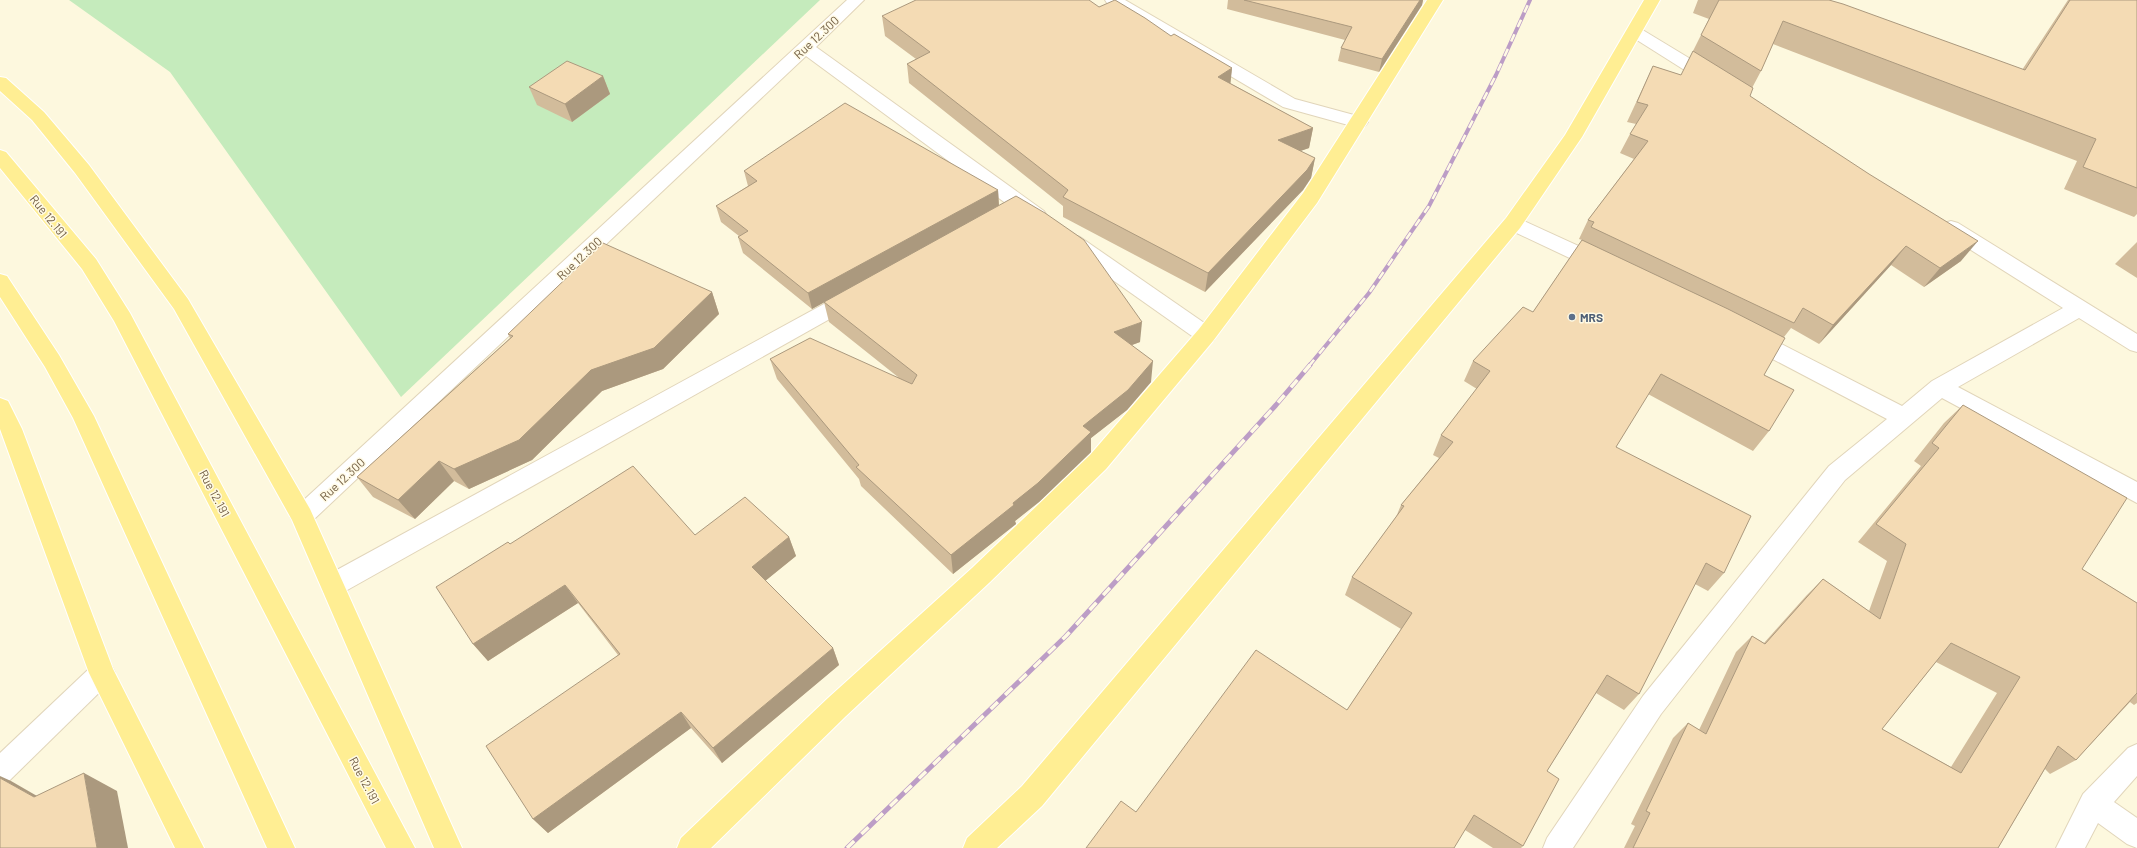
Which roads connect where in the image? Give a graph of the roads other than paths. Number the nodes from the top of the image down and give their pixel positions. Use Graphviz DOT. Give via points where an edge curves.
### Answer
graph roads {
  1 [pos="856,0"];
  2 [pos="1113,0"];
  3 [pos="1435,0"];
  4 [pos="1652,0"];
  5 [pos="1138,6"];
  6 [pos="1634,32"];
  7 [pos="805,48"];
  8 [pos="0,82"];
  9 [pos="1726,89"];
  10 [pos="1359,122"];
  11 [pos="0,156"];
  12 [pos="1021,205"];
  13 [pos="1000,217"];
  14 [pos="1936,219"];
  15 [pos="1513,222"];
  16 [pos="1614,271"];
  17 [pos="0,281"];
  18 [pos="868,289"];
  19 [pos="2079,308"];
  20 [pos="1736,330"];
  21 [pos="1206,336"];
  22 [pos="2137,344"];
  23 [pos="1940,387"];
  24 [pos="0,407"];
  25 [pos="1903,417"];
  26 [pos="2137,493"];
  27 [pos="302,516"];
  28 [pos="333,584"];
  29 [pos="102,673"];
  30 [pos="2137,757"];
  31 [pos="0,771"];
  32 [pos="2093,804"];
  33 [pos="2137,834"];
  34 [pos="190,848"];
  35 [pos="281,848"];
  36 [pos="401,848"];
  37 [pos="448,848"];
  38 [pos="691,848"];
  39 [pos="977,848"];
  40 [pos="1557,848"];
  41 [pos="2070,848"];
  1 -- 7 [label="street, Rue 12.300"];
  2 -- 5 [label="street"];
  3 -- 10 [label="main road"];
  4 -- 6 [label="main road"];
  5 -- 10 [label="street" via="1288,103"];
  6 -- 9 [label="street"];
  6 -- 15 [label="main road" via="1573,137"];
  7 -- 12 [label="street"];
  7 -- 27 [label="street, Rue 12.300"];
  8 -- 27 [label="main road" via="38,116 82,169 181,304"];
  10 -- 21 [label="main road" via="1310,198"];
  11 -- 36 [label="main road, Rue 12.191" via="89,264 123,318"];
  12 -- 13 [label="street"];
  12 -- 21 [label="street"];
  14 -- 19 [label="street"];
  15 -- 16 [label="street"];
  15 -- 39 [label="main road" via="1032,796"];
  17 -- 35 [label="main road" via="52,361 83,416"];
  18 -- 28 [label="street"];
  19 -- 22 [label="street"];
  19 -- 23 [label="street"];
  20 -- 25 [label="street"];
  21 -- 38 [label="main road" via="1098,462"];
  23 -- 25 [label="street"];
  23 -- 26 [label="street"];
  24 -- 29 [label="main road" via="30,479"];
  25 -- 40 [label="street" via="1837,473 1652,705"];
  27 -- 28 [label="main road"];
  28 -- 37 [label="main road"];
  29 -- 31 [label="street"];
  29 -- 34 [label="main road"];
  30 -- 32 [label="street"];
  32 -- 33 [label="street"];
  32 -- 41 [label="street"];
}
